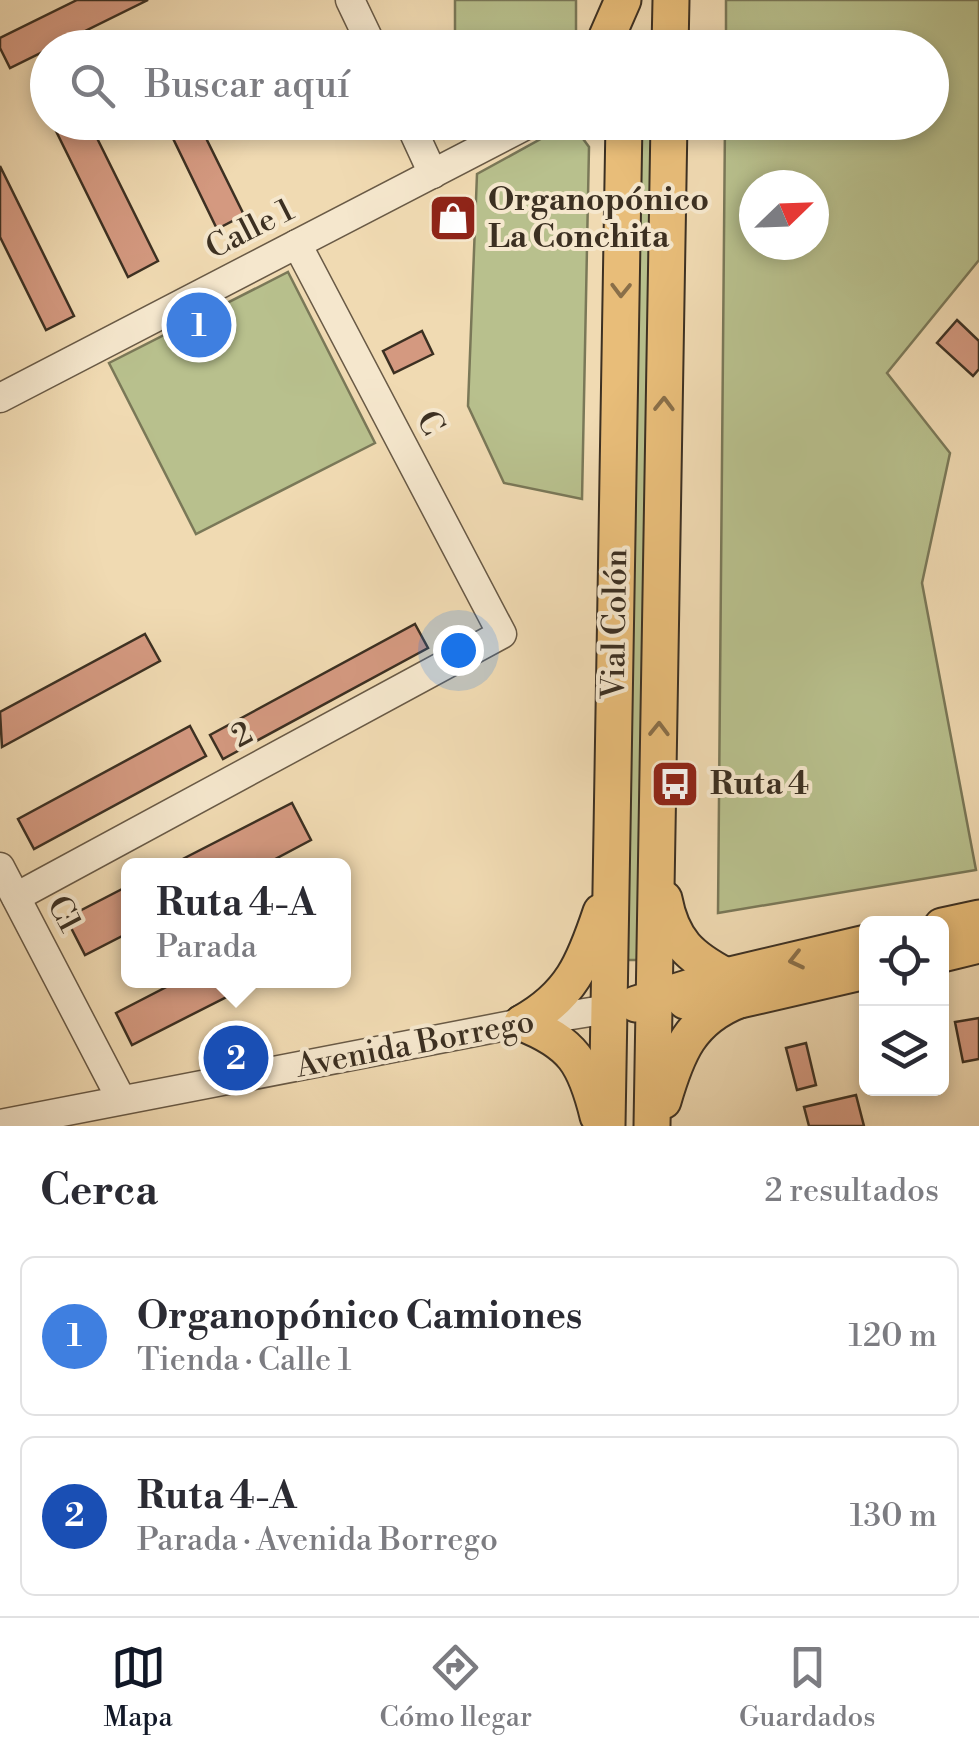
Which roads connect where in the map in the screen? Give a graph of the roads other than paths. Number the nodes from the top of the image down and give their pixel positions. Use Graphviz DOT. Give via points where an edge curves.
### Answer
graph roads {
  1 [pos="350,0"];
  2 [pos="625,0"];
  3 [pos="671,0"];
  4 [pos="364,30"];
  5 [pos="611,30"];
  6 [pos="625,30"];
  7 [pos="670,30"];
  8 [pos="417,140"];
  9 [pos="498,140"];
  10 [pos="609,140"];
  11 [pos="624,140"];
  12 [pos="668,140"];
  13 [pos="433,174"];
  14 [pos="623,193"];
  15 [pos="297,244"];
  16 [pos="0,398"];
  17 [pos="502,634"];
  18 [pos="656,860"];
  19 [pos="0,867"];
  20 [pos="611,882"];
  21 [pos="16,897"];
  22 [pos="979,918"];
  23 [pos="949,924"];
  24 [pos="859,946"];
  25 [pos="979,946"];
  26 [pos="949,952"];
  27 [pos="859,973"];
  28 [pos="733,988"];
  29 [pos="654,1001"];
  30 [pos="609,1009"];
  31 [pos="522,1023"];
  32 [pos="121,1099"];
  33 [pos="0,1124"];
  34 [pos="604,1126"];
  35 [pos="654,1126"];
  1 -- 4 [label="street"];
  2 -- 5 [label="main road"];
  2 -- 6 [label="main road"];
  3 -- 7 [label="main road"];
  8 -- 13 [label="street"];
  9 -- 13 [label="street, Calle 1"];
  10 -- 14 [label="main road"];
  11 -- 14 [label="main road, Vial Colón"];
  18 -- 12 [label="main road, Vial Colón, one-way"];
  13 -- 15 [label="street, Calle 1"];
  14 -- 20 [label="main road, Vial Colón, one-way"];
  15 -- 16 [label="street, Calle 1"];
  15 -- 17 [label="street, C"];
  17 -- 21 [label="street, 2"];
  18 -- 28 [label="main road" via="677,939"];
  18 -- 29 [label="main road, Vial Colón"];
  19 -- 21 [label="street, C1"];
  20 -- 30 [label="main road, Vial Colón"];
  20 -- 31 [label="main road" via="582,965 562,995"];
  21 -- 32 [label="street, C1"];
  22 -- 23 [label="main road"];
  24 -- 28 [label="main road, Avenida Borrego, one-way"];
  25 -- 26 [label="main road"];
  27 -- 28 [label="main road, Avenida Borrego"];
  28 -- 29 [label="main road, Avenida Borrego"];
  28 -- 35 [label="main road" via="692,1032"];
  29 -- 30 [label="main road, Avenida Borrego"];
  29 -- 35 [label="main road, Vial Colón"];
  30 -- 31 [label="street, Avenida Borrego"];
  30 -- 34 [label="main road, Vial Colón"];
  31 -- 32 [label="street, Avenida Borrego"];
  31 -- 34 [label="main road" via="555,1036 577,1059"];
  32 -- 33 [label="street, Avenida Borrego"];
}
